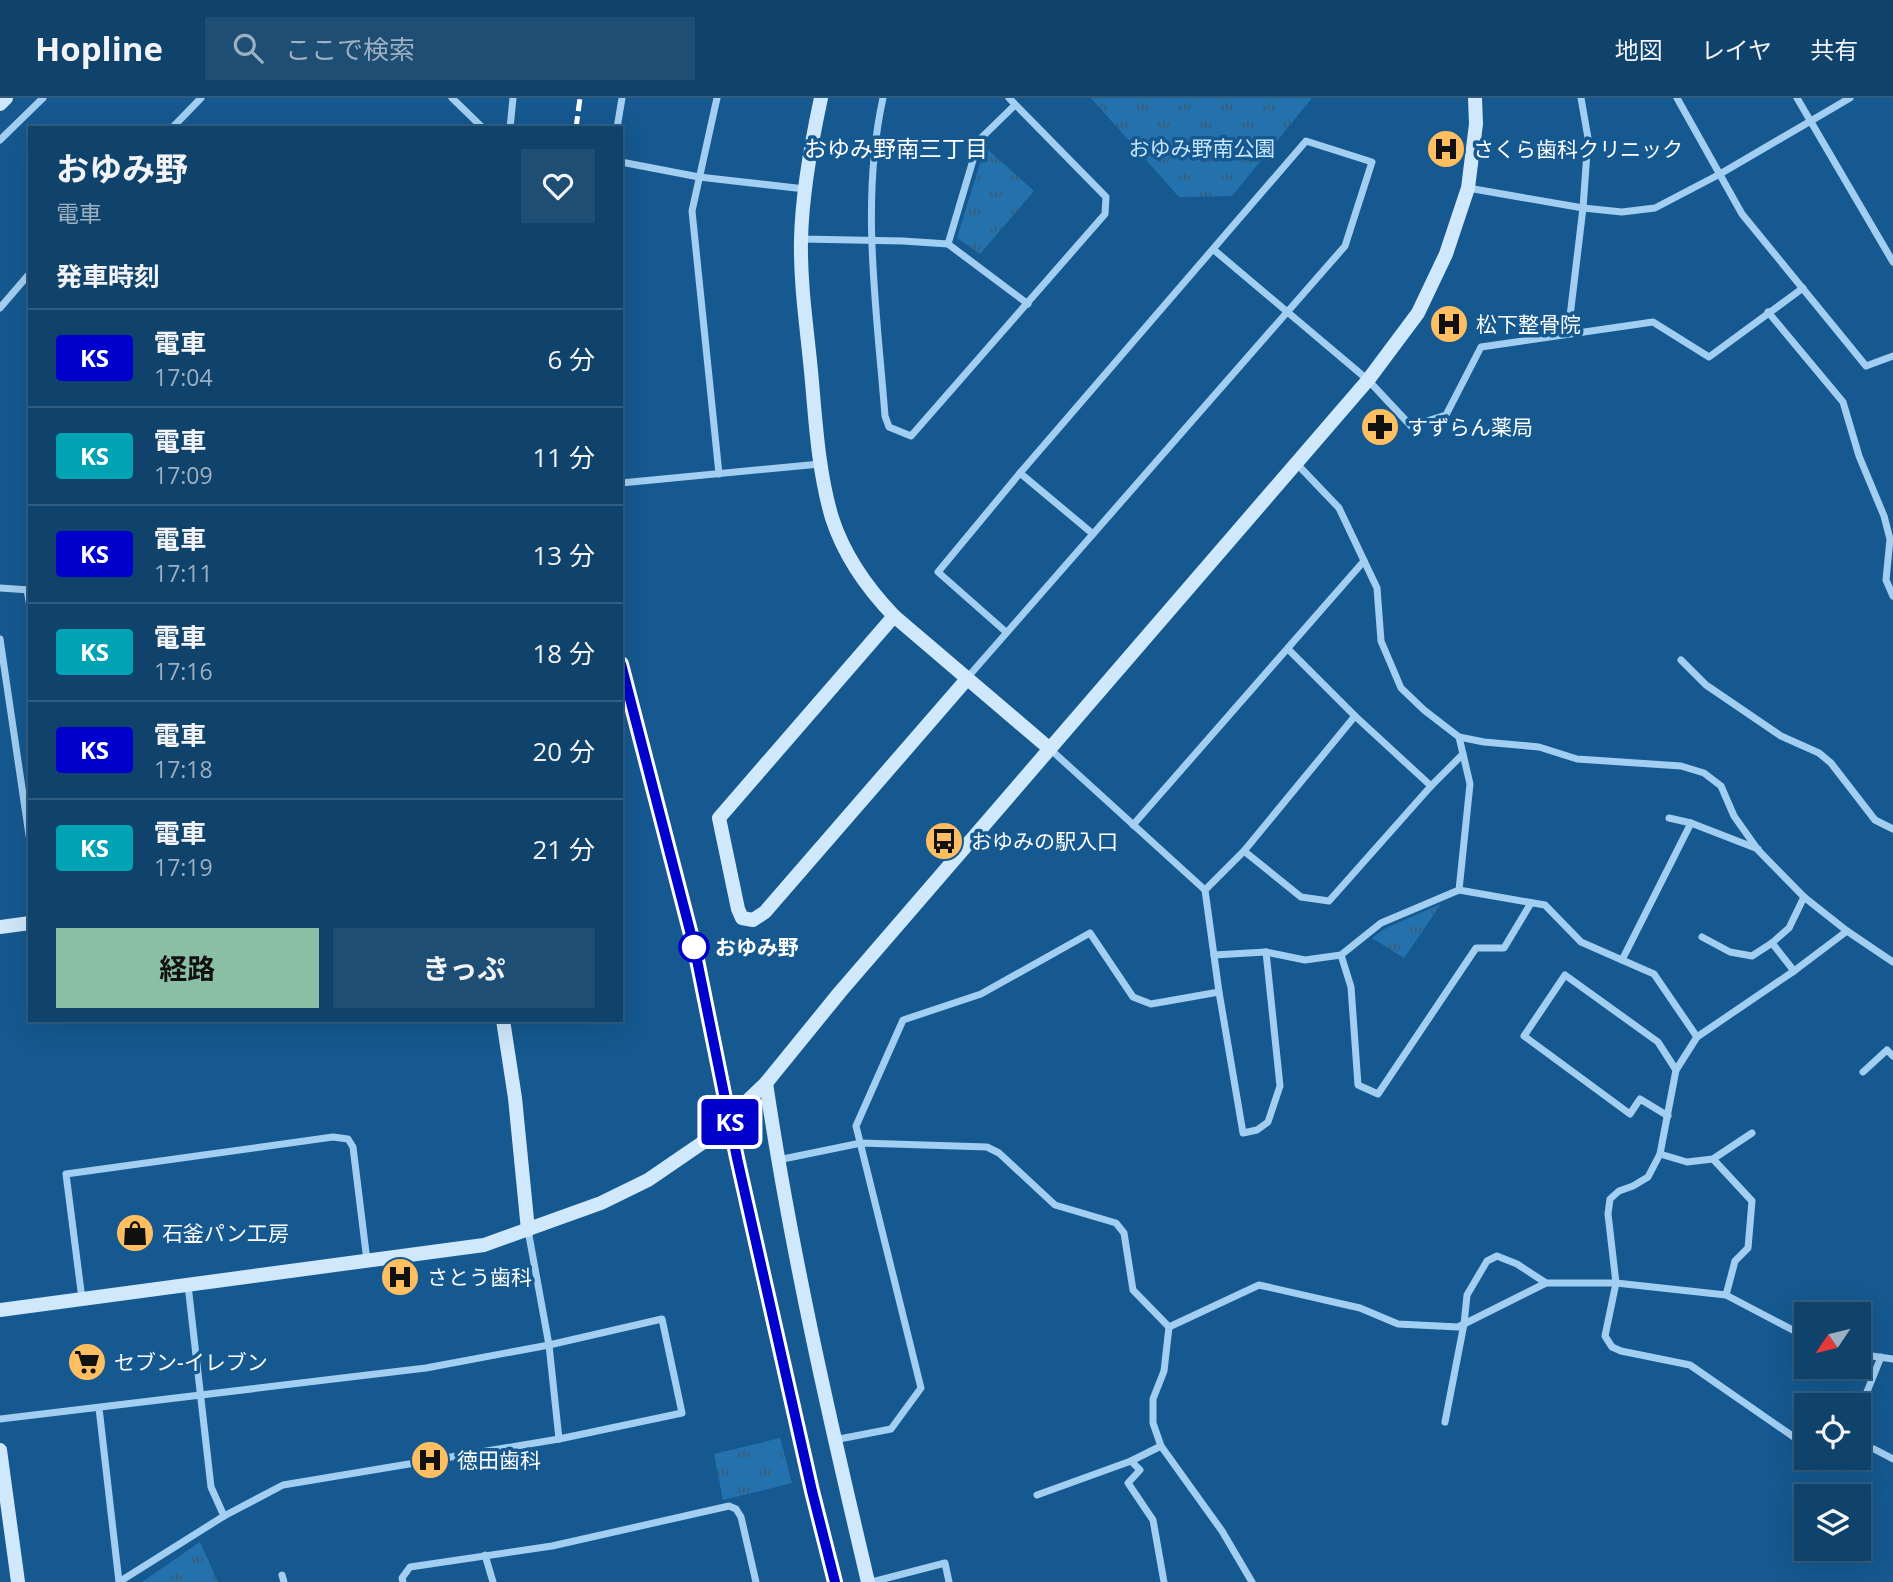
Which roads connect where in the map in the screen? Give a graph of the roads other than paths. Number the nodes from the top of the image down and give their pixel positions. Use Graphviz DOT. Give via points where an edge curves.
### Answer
graph roads {
  1 [pos="6,98"];
  2 [pos="43,98"];
  3 [pos="452,98"];
  4 [pos="513,98"];
  5 [pos="622,98"];
  6 [pos="717,98"];
  7 [pos="821,98"];
  8 [pos="883,98"];
  9 [pos="1009,98"];
  10 [pos="1475,98"];
  11 [pos="1581,98"];
  12 [pos="1677,98"];
  13 [pos="1797,98"];
  14 [pos="1850,98"];
  15 [pos="199,99"];
  16 [pos="0,104"];
  17 [pos="1015,105"];
  18 [pos="1810,121"];
  19 [pos="174,126"];
  20 [pos="481,126"];
  21 [pos="510,126"];
  22 [pos="618,126"];
  23 [pos="0,140"];
  24 [pos="623,162"];
  25 [pos="1720,174"];
  26 [pos="699,177"];
  27 [pos="1468,188"];
  28 [pos="806,189"];
  29 [pos="1583,208"];
  30 [pos="801,239"];
  31 [pos="871,241"];
  32 [pos="948,244"];
  33 [pos="1214,250"];
  34 [pos="1893,262"];
  35 [pos="28,276"];
  36 [pos="1803,288"];
  37 [pos="0,293"];
  38 [pos="7,300"];
  39 [pos="1028,304"];
  40 [pos="0,308"];
  41 [pos="1288,312"];
  42 [pos="1768,312"];
  43 [pos="1568,333"];
  44 [pos="1893,356"];
  45 [pos="1368,380"];
  46 [pos="820,464"];
  47 [pos="1297,464"];
  48 [pos="1020,473"];
  49 [pos="719,474"];
  50 [pos="623,483"];
  51 [pos="1093,534"];
  52 [pos="1364,561"];
  53 [pos="0,589"];
  54 [pos="28,590"];
  55 [pos="1893,596"];
  56 [pos="894,617"];
  57 [pos="1006,632"];
  58 [pos="0,639"];
  59 [pos="1288,649"];
  60 [pos="1681,660"];
  61 [pos="967,679"];
  62 [pos="1355,716"];
  63 [pos="1459,737"];
  64 [pos="1050,749"];
  65 [pos="1463,754"];
  66 [pos="28,768"];
  67 [pos="20,770"];
  68 [pos="1431,786"];
  69 [pos="1670,818"];
  70 [pos="1691,823"];
  71 [pos="1133,825"];
  72 [pos="28,828"];
  73 [pos="1893,829"];
  74 [pos="1758,850"];
  75 [pos="1244,851"];
  76 [pos="1205,890"];
  77 [pos="1459,890"];
  78 [pos="1804,897"];
  79 [pos="1531,904"];
  80 [pos="28,923"];
  81 [pos="0,928"];
  82 [pos="1847,930"];
  83 [pos="1702,937"];
  84 [pos="1772,943"];
  85 [pos="1266,952"];
  86 [pos="1214,955"];
  87 [pos="1341,955"];
  88 [pos="1622,960"];
  89 [pos="1893,962"];
  90 [pos="1794,971"];
  91 [pos="1219,992"];
  92 [pos="503,1022"];
  93 [pos="1697,1037"];
  94 [pos="1893,1056"];
  95 [pos="1676,1070"];
  96 [pos="1863,1072"];
  97 [pos="766,1083"];
  98 [pos="1668,1116"];
  99 [pos="1752,1133"];
  100 [pos="862,1143"];
  101 [pos="1660,1154"];
  102 [pos="778,1160"];
  103 [pos="1713,1160"];
  104 [pos="528,1230"];
  105 [pos="367,1261"];
  106 [pos="1546,1283"];
  107 [pos="1616,1283"];
  108 [pos="188,1285"];
  109 [pos="1726,1295"];
  110 [pos="82,1300"];
  111 [pos="0,1310"];
  112 [pos="1464,1324"];
  113 [pos="1169,1326"];
  114 [pos="1794,1331"];
  115 [pos="549,1345"];
  116 [pos="1871,1356"];
  117 [pos="1881,1357"];
  118 [pos="1893,1359"];
  119 [pos="1866,1393"];
  120 [pos="199,1394"];
  121 [pos="99,1408"];
  122 [pos="0,1419"];
  123 [pos="1445,1422"];
  124 [pos="1794,1437"];
  125 [pos="559,1439"];
  126 [pos="834,1440"];
  127 [pos="1161,1446"];
  128 [pos="1871,1449"];
  129 [pos="0,1450"];
  130 [pos="1893,1459"];
  131 [pos="1131,1461"];
  132 [pos="1037,1495"];
  133 [pos="224,1516"];
  134 [pos="485,1555"];
  135 [pos="18,1582"];
  136 [pos="403,1582"];
  137 [pos="493,1582"];
  138 [pos="756,1582"];
  139 [pos="870,1582"];
  140 [pos="949,1582"];
  141 [pos="1164,1582"];
  142 [pos="1252,1582"];
  1 -- 16 [label="street"];
  2 -- 23 [label="street"];
  3 -- 20 [label="street"];
  4 -- 21 [label="street"];
  5 -- 22 [label="street"];
  6 -- 26 [label="street"];
  7 -- 28 [label="street"];
  8 -- 31 [label="street" via="875,137"];
  9 -- 17 [label="street"];
  10 -- 27 [label="street"];
  11 -- 29 [label="street" via="1588,138"];
  12 -- 25 [label="street"];
  13 -- 18 [label="street"];
  14 -- 18 [label="street"];
  15 -- 19 [label="street"];
  17 -- 32 [label="street" via="979,140"];
  17 -- 39 [label="street" via="1106,197 1105,214"];
  18 -- 25 [label="street"];
  18 -- 34 [label="street"];
  24 -- 26 [label="street"];
  25 -- 29 [label="street" via="1655,208 1622,212"];
  25 -- 36 [label="street" via="1742,214"];
  26 -- 28 [label="street"];
  26 -- 49 [label="street" via="692,211"];
  27 -- 29 [label="street"];
  27 -- 45 [label="street" via="1446,254 1419,313"];
  28 -- 30 [label="street"];
  29 -- 43 [label="street"];
  30 -- 31 [label="street"];
  30 -- 46 [label="street"];
  31 -- 32 [label="street"];
  31 -- 39 [label="street" via="885,416 889,427 911,436"];
  32 -- 39 [label="street"];
  33 -- 41 [label="street"];
  33 -- 41 [label="street" via="1306,141 1372,162 1345,246"];
  33 -- 48 [label="street"];
  35 -- 38 [label="street"];
  36 -- 42 [label="street"];
  36 -- 44 [label="street" via="1866,366"];
  37 -- 38 [label="street"];
  38 -- 40 [label="street"];
  41 -- 45 [label="street"];
  41 -- 51 [label="street"];
  42 -- 43 [label="street" via="1709,357 1653,322"];
  42 -- 55 [label="street" via="1843,402 1890,539 1885,580"];
  43 -- 45 [label="street" via="1481,347 1446,415 1411,426"];
  45 -- 47 [label="street"];
  46 -- 49 [label="street"];
  46 -- 56 [label="street" via="843,545 874,596"];
  47 -- 52 [label="street" via="1339,508"];
  47 -- 64 [label="street"];
  48 -- 51 [label="street"];
  48 -- 57 [label="street" via="938,572"];
  49 -- 50 [label="street"];
  51 -- 57 [label="street"];
  52 -- 59 [label="street"];
  52 -- 63 [label="street" via="1377,588 1381,641 1401,688"];
  53 -- 54 [label="street"];
  56 -- 61 [label="street"];
  56 -- 61 [label="street" via="719,818 742,918 753,920 765,912"];
  57 -- 61 [label="street"];
  58 -- 67 [label="street"];
  59 -- 62 [label="street"];
  59 -- 71 [label="street"];
  60 -- 73 [label="street" via="1706,685 1781,736 1819,753 1875,820"];
  61 -- 64 [label="street"];
  62 -- 68 [label="street"];
  62 -- 75 [label="street"];
  63 -- 65 [label="street"];
  63 -- 74 [label="street" via="1539,747 1577,759 1681,766 1704,773 1721,786 1734,816"];
  64 -- 71 [label="street"];
  64 -- 97 [label="street"];
  65 -- 68 [label="street"];
  65 -- 77 [label="street" via="1470,784"];
  66 -- 67 [label="street"];
  67 -- 72 [label="street"];
  68 -- 75 [label="street" via="1329,901 1301,897"];
  69 -- 70 [label="street"];
  70 -- 74 [label="street"];
  70 -- 88 [label="street"];
  71 -- 76 [label="street"];
  74 -- 78 [label="street"];
  75 -- 76 [label="street"];
  76 -- 86 [label="street"];
  77 -- 79 [label="street"];
  77 -- 87 [label="street" via="1381,923"];
  78 -- 82 [label="street"];
  78 -- 84 [label="street" via="1789,928"];
  79 -- 87 [label="street" via="1504,948 1476,948 1378,1094 1358,1085 1351,987"];
  79 -- 88 [label="street" via="1545,905 1581,942"];
  80 -- 81 [label="street"];
  82 -- 89 [label="street"];
  82 -- 90 [label="street"];
  83 -- 84 [label="street" via="1730,952 1752,956"];
  84 -- 90 [label="street"];
  85 -- 86 [label="street"];
  85 -- 87 [label="street" via="1305,960"];
  85 -- 91 [label="street" via="1280,1086 1268,1122 1257,1130 1243,1133"];
  86 -- 91 [label="street"];
  88 -- 93 [label="street" via="1654,974"];
  90 -- 93 [label="street"];
  91 -- 100 [label="street" via="1151,1004 1133,997 1090,933 981,994 902,1020 856,1126"];
  92 -- 104 [label="street"];
  93 -- 95 [label="street"];
  94 -- 96 [label="street" via="1887,1050"];
  95 -- 98 [label="street"];
  95 -- 98 [label="street" via="1658,1042 1564,975 1524,1036 1630,1114 1640,1099"];
  97 -- 102 [label="street"];
  97 -- 104 [label="street" via="705,1141 648,1180"];
  98 -- 101 [label="street"];
  99 -- 103 [label="street"];
  100 -- 102 [label="street"];
  100 -- 113 [label="street" via="987,1147 999,1153 1055,1205 1116,1223 1124,1233 1133,1290"];
  100 -- 126 [label="street" via="921,1388 891,1429"];
  101 -- 103 [label="street" via="1687,1162"];
  101 -- 107 [label="street" via="1648,1177 1611,1199 1608,1214"];
  102 -- 126 [label="street"];
  103 -- 109 [label="street" via="1752,1201 1748,1248 1735,1261"];
  104 -- 105 [label="street" via="484,1245"];
  104 -- 115 [label="street"];
  105 -- 108 [label="street"];
  105 -- 110 [label="street" via="353,1147 348,1139 79,1172 66,1174"];
  106 -- 107 [label="street"];
  106 -- 112 [label="street"];
  106 -- 112 [label="street" via="1497,1256 1487,1261 1466,1296"];
  107 -- 109 [label="street"];
  107 -- 124 [label="street" via="1605,1336 1612,1347 1690,1365"];
  108 -- 110 [label="street"];
  108 -- 120 [label="street"];
  109 -- 114 [label="street"];
  110 -- 111 [label="street"];
  112 -- 113 [label="street" via="1398,1324 1360,1308 1259,1285"];
  112 -- 123 [label="street"];
  113 -- 127 [label="street" via="1164,1371 1153,1399 1153,1423"];
  115 -- 120 [label="street" via="426,1368"];
  115 -- 125 [label="street"];
  115 -- 125 [label="street" via="662,1319 682,1413"];
  116 -- 117 [label="street"];
  117 -- 118 [label="street"];
  117 -- 119 [label="street"];
  120 -- 121 [label="street"];
  120 -- 133 [label="street" via="211,1488"];
  121 -- 122 [label="street"];
  121 -- 133 [label="street" via="119,1582"];
  125 -- 133 [label="street" via="283,1485"];
  126 -- 139 [label="street"];
  127 -- 131 [label="street"];
  127 -- 142 [label="street"];
  128 -- 130 [label="street"];
  129 -- 135 [label="street"];
  131 -- 132 [label="street"];
  131 -- 141 [label="street" via="1140,1470 1128,1483 1153,1520"];
  134 -- 136 [label="street" via="410,1567"];
  134 -- 137 [label="street"];
  134 -- 138 [label="street" via="552,1546 729,1506 741,1517"];
  139 -- 140 [label="street" via="945,1563"];
}
